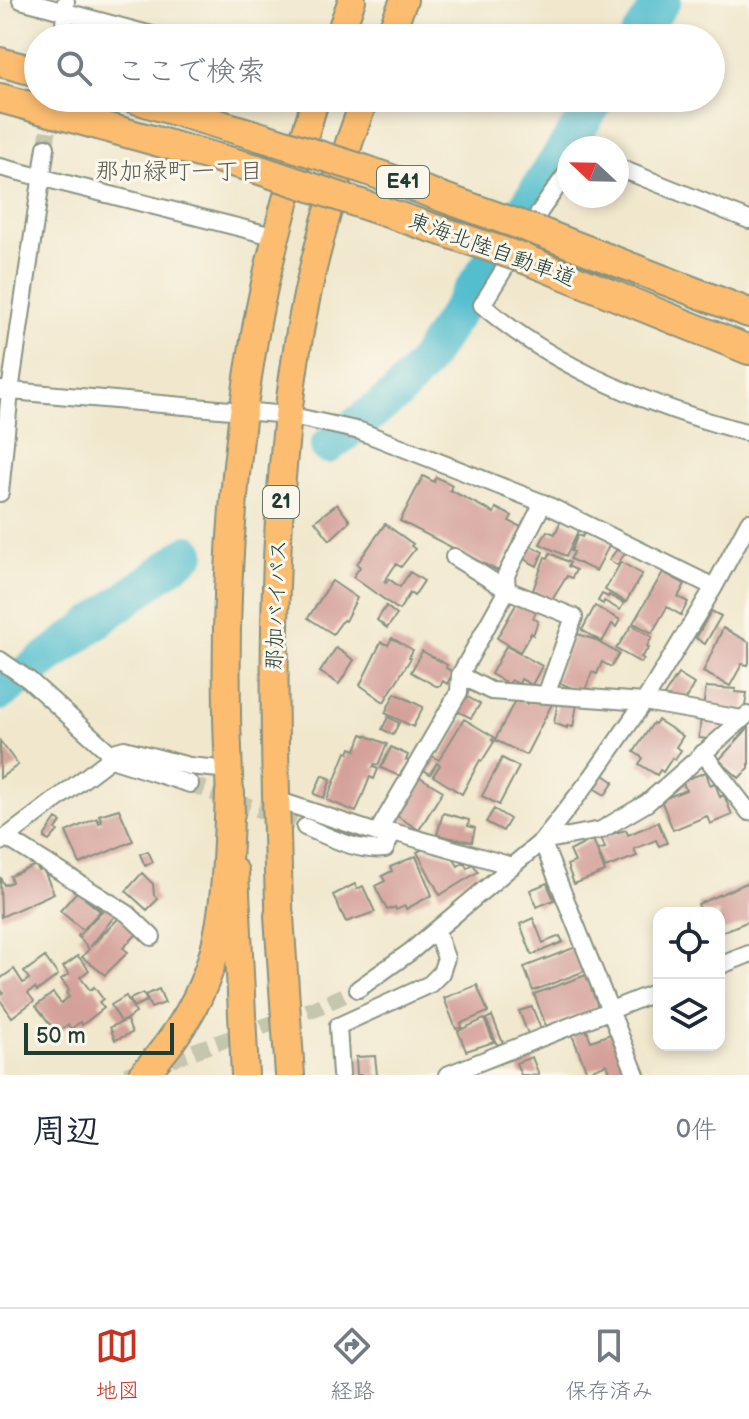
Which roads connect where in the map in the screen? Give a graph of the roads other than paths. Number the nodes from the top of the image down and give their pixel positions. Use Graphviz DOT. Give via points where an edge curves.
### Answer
graph roads {
  1 [pos="21,0"];
  2 [pos="352,0"];
  3 [pos="404,0"];
  4 [pos="66,5"];
  5 [pos="122,24"];
  6 [pos="343,24"];
  7 [pos="394,24"];
  8 [pos="0,62"];
  9 [pos="24,68"];
  10 [pos="0,98"];
  11 [pos="24,105"];
  12 [pos="51,112"];
  13 [pos="179,112"];
  14 [pos="312,112"];
  15 [pos="360,112"];
  16 [pos="46,147"];
  17 [pos="0,167"];
  18 [pos="629,172"];
  19 [pos="42,178"];
  20 [pos="557,187"];
  21 [pos="749,220"];
  22 [pos="277,237"];
  23 [pos="749,313"];
  24 [pos="749,350"];
  25 [pos="5,390"];
  26 [pos="243,410"];
  27 [pos="288,415"];
  28 [pos="749,433"];
  29 [pos="0,493"];
  30 [pos="543,503"];
  31 [pos="749,522"];
  32 [pos="454,557"];
  33 [pos="714,587"];
  34 [pos="507,590"];
  35 [pos="0,660"];
  36 [pos="460,675"];
  37 [pos="546,695"];
  38 [pos="644,702"];
  39 [pos="745,716"];
  40 [pos="703,753"];
  41 [pos="109,756"];
  42 [pos="230,782"];
  43 [pos="190,784"];
  44 [pos="274,799"];
  45 [pos="749,812"];
  46 [pos="305,827"];
  47 [pos="385,833"];
  48 [pos="3,840"];
  49 [pos="542,841"];
  50 [pos="512,866"];
  51 [pos="279,916"];
  52 [pos="436,930"];
  53 [pos="152,937"];
  54 [pos="749,954"];
  55 [pos="725,964"];
  56 [pos="358,989"];
  57 [pos="653,993"];
  58 [pos="611,1010"];
  59 [pos="143,1075"];
  60 [pos="245,1075"];
  61 [pos="283,1075"];
  62 [pos="290,1075"];
  63 [pos="341,1075"];
  64 [pos="447,1075"];
  65 [pos="636,1075"];
  1 -- 4 [label="street"];
  2 -- 6 [label="highway"];
  3 -- 7 [label="highway"];
  4 -- 5 [label="street"];
  8 -- 9 [label="highway"];
  10 -- 11 [label="highway, 東海北陸自動車道 / E41, bridge"];
  12 -- 24 [label="highway, 東海北陸自動車道 / E41, bridge" via="257,169 522,258"];
  13 -- 23 [label="highway, 東海北陸自動車道 / E41, bridge" via="381,175"];
  14 -- 22 [label="highway, 21"];
  15 -- 27 [label="highway, 那加バイパス / 21" via="314,262"];
  16 -- 19 [label="street"];
  17 -- 19 [label="street"];
  18 -- 21 [label="street"];
  19 -- 22 [label="street"];
  19 -- 25 [label="street"];
  20 -- 28 [label="street" via="482,305 507,327 567,363 706,422"];
  22 -- 26 [label="highway, 21"];
  25 -- 26 [label="street"];
  25 -- 29 [label="street"];
  26 -- 27 [label="street"];
  26 -- 42 [label="highway, 21" via="230,596"];
  27 -- 30 [label="street" via="360,431"];
  27 -- 44 [label="highway, 那加バイパス / 21" via="277,578"];
  30 -- 33 [label="street"];
  30 -- 34 [label="street" via="506,575"];
  31 -- 33 [label="street"];
  32 -- 34 [label="street"];
  33 -- 38 [label="street"];
  34 -- 36 [label="street"];
  34 -- 37 [label="street" via="574,617"];
  35 -- 41 [label="street"];
  36 -- 37 [label="street" via="491,691"];
  36 -- 47 [label="street" via="459,692"];
  37 -- 38 [label="street"];
  38 -- 39 [label="street"];
  38 -- 49 [label="street"];
  39 -- 40 [label="street"];
  40 -- 45 [label="street"];
  40 -- 49 [label="street" via="647,803 601,830"];
  41 -- 42 [label="street" via="124,749"];
  41 -- 43 [label="street"];
  41 -- 48 [label="street"];
  42 -- 59 [label="highway" via="226,895 211,967 184,1025"];
  42 -- 60 [label="highway, 21"];
  44 -- 47 [label="street"];
  44 -- 51 [label="highway, 那加バイパス / 21"];
  46 -- 47 [label="street" via="374,850 385,849"];
  47 -- 50 [label="street"];
  48 -- 53 [label="street" via="128,914"];
  49 -- 50 [label="street"];
  49 -- 58 [label="street"];
  50 -- 52 [label="street"];
  51 -- 61 [label="highway, 那加バイパス / 21"];
  51 -- 62 [label="highway"];
  52 -- 56 [label="street"];
  52 -- 63 [label="street" via="446,958 430,984 338,1026"];
  54 -- 55 [label="street"];
  57 -- 58 [label="street"];
  58 -- 64 [label="street"];
  58 -- 65 [label="street"];
}
